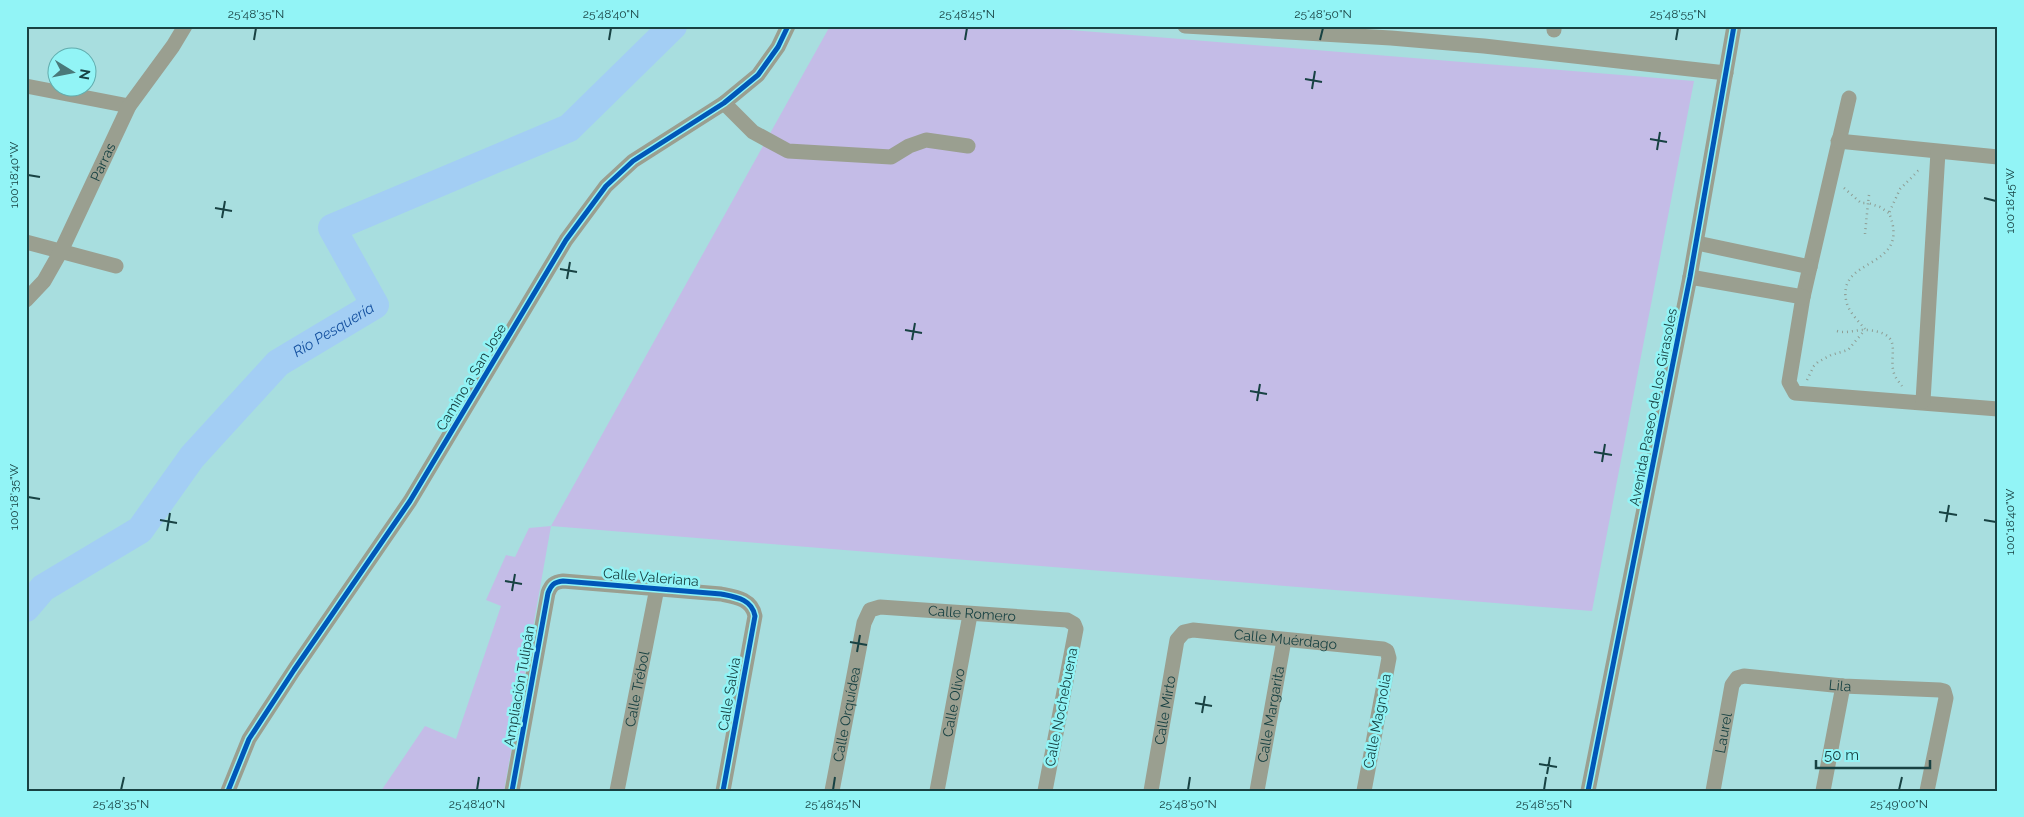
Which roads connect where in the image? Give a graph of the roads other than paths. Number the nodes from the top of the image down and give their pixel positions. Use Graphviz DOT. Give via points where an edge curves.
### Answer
graph roads {
  1 [pos="185,26"];
  2 [pos="788,26"];
  3 [pos="1185,26"];
  4 [pos="1734,26"];
  5 [pos="1726,73"];
  6 [pos="26,86"];
  7 [pos="1848,98"];
  8 [pos="724,103"];
  9 [pos="130,106"];
  10 [pos="1838,141"];
  11 [pos="968,146"];
  12 [pos="1998,157"];
  13 [pos="1937,158"];
  14 [pos="26,242"];
  15 [pos="1696,243"];
  16 [pos="61,251"];
  17 [pos="116,266"];
  18 [pos="1810,267"];
  19 [pos="1690,277"];
  20 [pos="1803,297"];
  21 [pos="26,300"];
  22 [pos="1923,402"];
  23 [pos="1998,409"];
  24 [pos="551,586"];
  25 [pos="657,588"];
  26 [pos="748,603"];
  27 [pos="870,610"];
  28 [pos="970,615"];
  29 [pos="1074,624"];
  30 [pos="1184,632"];
  31 [pos="1284,640"];
  32 [pos="1387,651"];
  33 [pos="1737,678"];
  34 [pos="1843,686"];
  35 [pos="228,791"];
  36 [pos="512,791"];
  37 [pos="617,791"];
  38 [pos="723,791"];
  39 [pos="832,791"];
  40 [pos="937,791"];
  41 [pos="1045,791"];
  42 [pos="1151,791"];
  43 [pos="1257,791"];
  44 [pos="1364,791"];
  45 [pos="1588,791"];
  46 [pos="1713,791"];
  47 [pos="1823,791"];
  48 [pos="1927,791"];
  1 -- 9 [label="street, Parras"];
  2 -- 8 [label="street, Camino a San Jose" via="758,75"];
  3 -- 5 [label="street" via="1475,45"];
  4 -- 5 [label="street, Avenida Paseo de los Girasoles"];
  5 -- 15 [label="street, Avenida Paseo de los Girasoles"];
  6 -- 9 [label="street"];
  7 -- 10 [label="street"];
  8 -- 11 [label="street" via="754,132 788,151 891,157 926,140"];
  8 -- 35 [label="street, Camino a San Jose" via="633,161 606,186 566,240 410,502 249,739"];
  9 -- 16 [label="street, Parras"];
  10 -- 13 [label="street"];
  10 -- 18 [label="street"];
  12 -- 13 [label="street"];
  13 -- 22 [label="street"];
  14 -- 16 [label="street"];
  15 -- 18 [label="street"];
  15 -- 19 [label="street, Avenida Paseo de los Girasoles"];
  16 -- 17 [label="street"];
  16 -- 21 [label="street, Parras" via="44,281"];
  18 -- 20 [label="street"];
  19 -- 20 [label="street"];
  19 -- 45 [label="street, Avenida Paseo de los Girasoles"];
  20 -- 22 [label="street" via="1789,382 1795,393"];
  22 -- 23 [label="street"];
  24 -- 25 [label="street, Calle Valeriana" via="563,581"];
  24 -- 36 [label="street, Ampliación Tulipán"];
  25 -- 26 [label="street, Calle Valeriana" via="735,596"];
  25 -- 37 [label="street, Calle Trébol"];
  26 -- 38 [label="street, Calle Salvia" via="755,616"];
  27 -- 28 [label="street, Calle Romero" via="880,607"];
  27 -- 39 [label="street, Calle Orquídea" via="864,623"];
  28 -- 29 [label="street, Calle Romero" via="1067,620"];
  28 -- 40 [label="street, Calle Olivo"];
  29 -- 41 [label="street, Calle Nochebuena" via="1075,633"];
  30 -- 31 [label="street, Calle Muérdago" via="1193,630"];
  30 -- 42 [label="street, Calle Mirto" via="1177,640"];
  31 -- 32 [label="street, Calle Muérdago"];
  31 -- 43 [label="street, Calle Margarita"];
  32 -- 44 [label="street, Calle Magnolia" via="1389,658"];
  33 -- 34 [label="street, Lila" via="1744,676"];
  33 -- 46 [label="street, Laurel" via="1732,685"];
  34 -- 47 [label="street"];
  34 -- 48 [label="street, Lila" via="1944,692 1946,698"];
}
